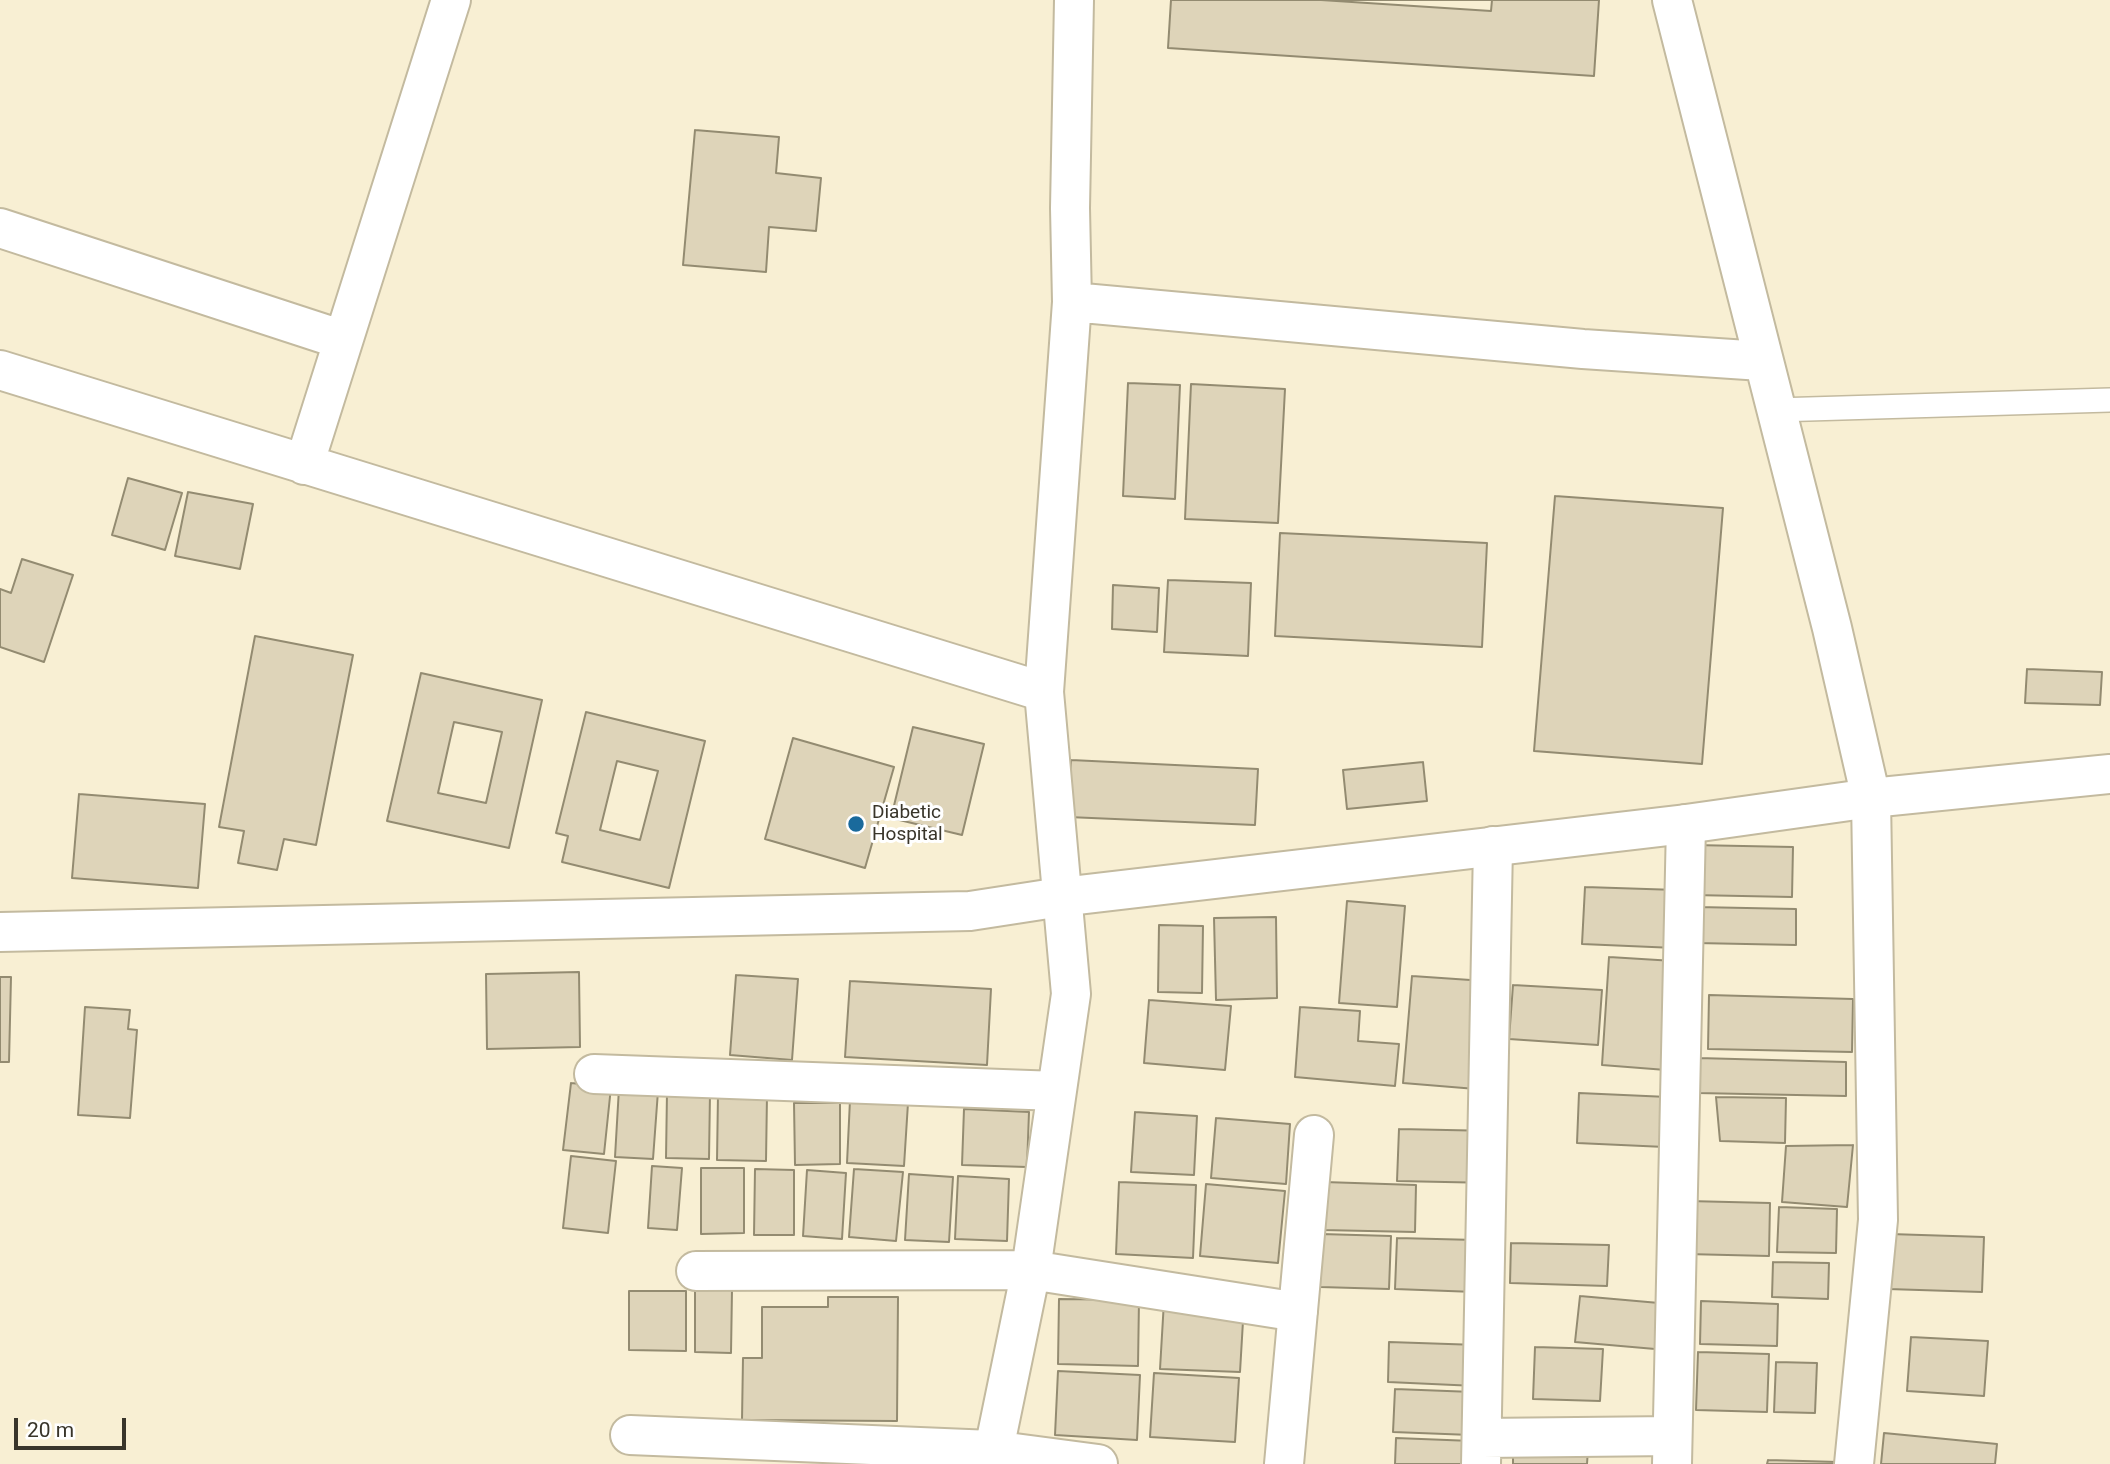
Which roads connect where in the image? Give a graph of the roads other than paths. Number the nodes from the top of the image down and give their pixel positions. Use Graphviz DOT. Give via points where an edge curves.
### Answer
graph roads {
  1 [pos="451,0"];
  2 [pos="1074,0"];
  3 [pos="1672,0"];
  4 [pos="0,229"];
  5 [pos="1072,302"];
  6 [pos="343,340"];
  7 [pos="1762,361"];
  8 [pos="0,370"];
  9 [pos="2110,400"];
  10 [pos="1775,410"];
  11 [pos="304,465"];
  12 [pos="1044,692"];
  13 [pos="2110,774"];
  14 [pos="1871,798"];
  15 [pos="1686,824"];
  16 [pos="1493,846"];
  17 [pos="1061,897"];
  18 [pos="0,932"];
  19 [pos="594,1074"];
  20 [pos="1057,1091"];
  21 [pos="1314,1135"];
  22 [pos="1031,1270"];
  23 [pos="696,1271"];
  24 [pos="1298,1312"];
  25 [pos="630,1435"];
  26 [pos="1672,1450"];
  27 [pos="1481,1451"];
  28 [pos="992,1457"];
  29 [pos="1098,1464"];
  30 [pos="1284,1464"];
  31 [pos="1854,1464"];
  1 -- 6 [label="street"];
  2 -- 5 [label="street"];
  3 -- 7 [label="street"];
  4 -- 6 [label="street"];
  5 -- 7 [label="street"];
  5 -- 12 [label="street"];
  6 -- 11 [label="street"];
  7 -- 10 [label="street"];
  8 -- 11 [label="street"];
  9 -- 10 [label="lane"];
  10 -- 14 [label="street"];
  11 -- 12 [label="street"];
  12 -- 17 [label="street"];
  13 -- 14 [label="street"];
  14 -- 15 [label="street"];
  14 -- 31 [label="street" via="1878,1220"];
  15 -- 16 [label="street"];
  15 -- 26 [label="street"];
  16 -- 17 [label="street"];
  16 -- 27 [label="street"];
  17 -- 18 [label="street" via="970,911"];
  17 -- 20 [label="street" via="1071,994"];
  19 -- 20 [label="street"];
  20 -- 22 [label="street"];
  21 -- 24 [label="street"];
  22 -- 23 [label="street"];
  22 -- 24 [label="street"];
  22 -- 28 [label="street"];
  24 -- 30 [label="street"];
  25 -- 28 [label="street"];
  26 -- 27 [label="street"];
  28 -- 29 [label="street"];
}
